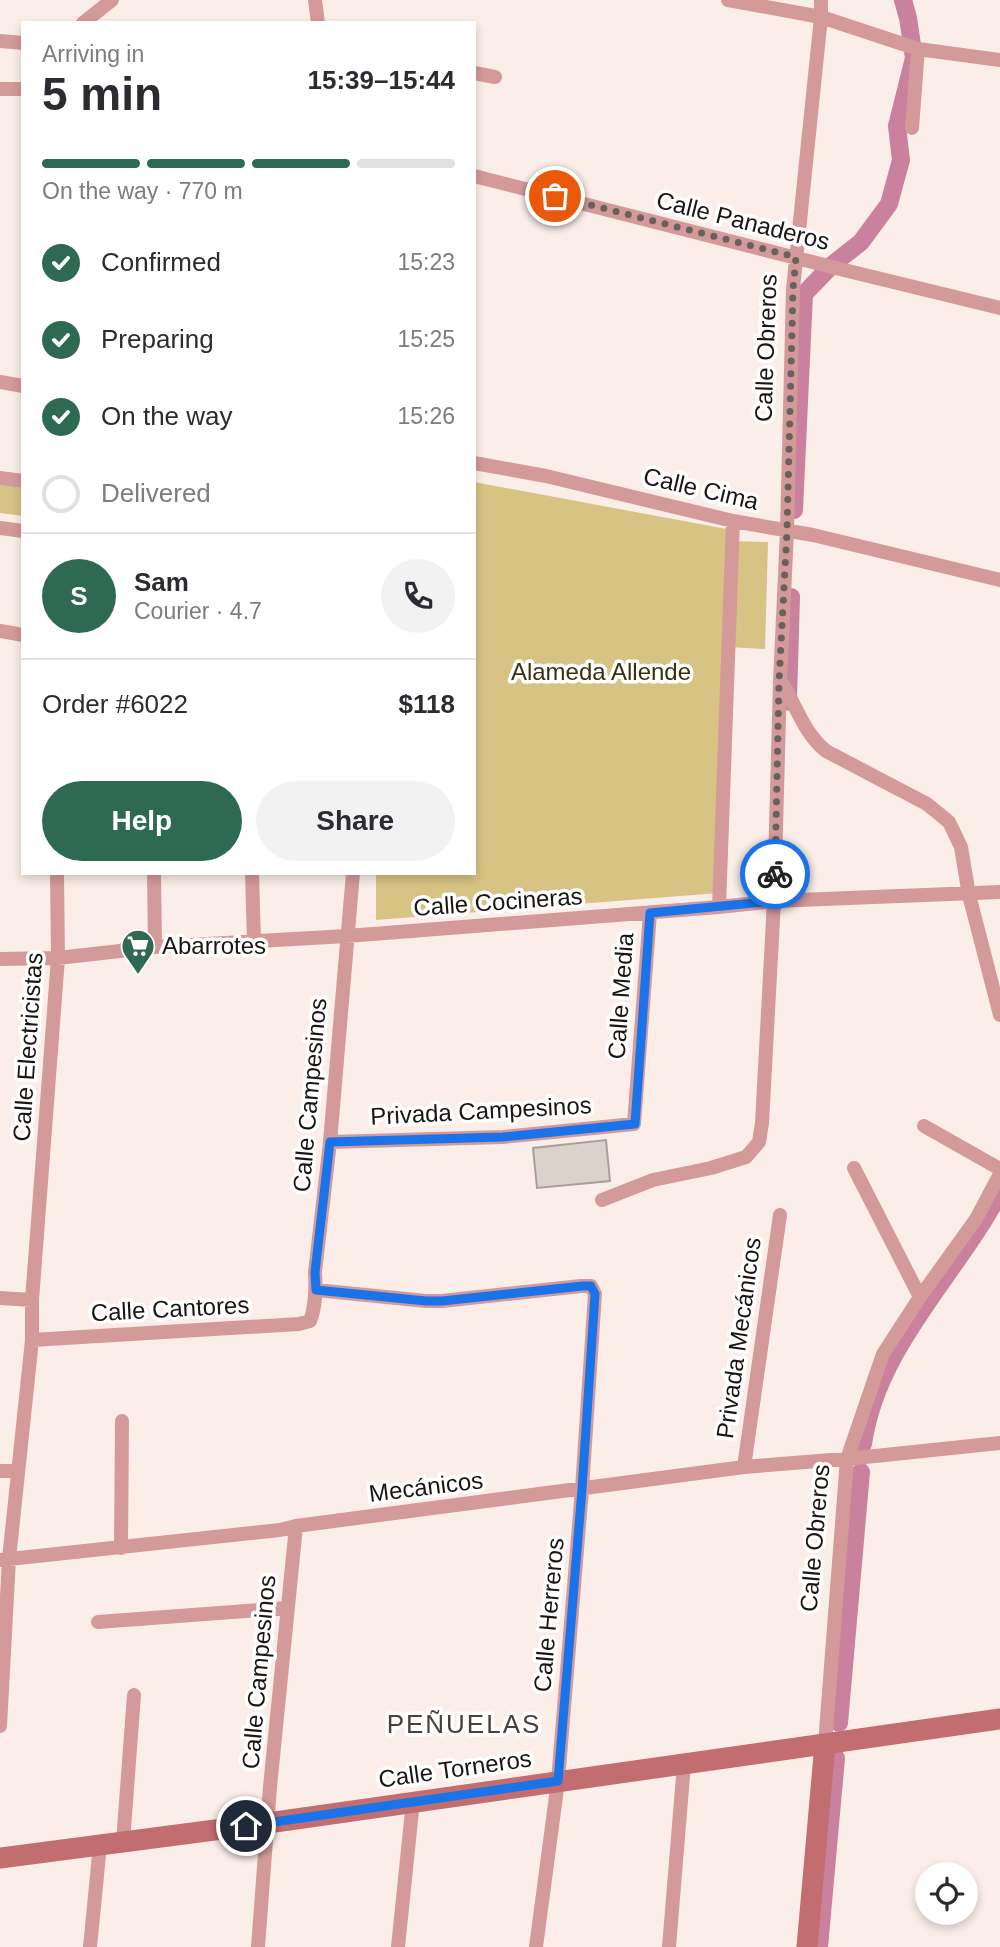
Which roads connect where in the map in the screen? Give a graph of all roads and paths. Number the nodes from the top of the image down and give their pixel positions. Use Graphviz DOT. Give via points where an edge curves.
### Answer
graph roads {
  1 [pos="112,0"];
  2 [pos="315,0"];
  3 [pos="729,0"];
  4 [pos="821,0"];
  5 [pos="821,17"];
  6 [pos="86,21"];
  7 [pos="318,21"];
  8 [pos="0,41"];
  9 [pos="21,43"];
  10 [pos="918,49"];
  11 [pos="1000,60"];
  12 [pos="476,73"];
  13 [pos="495,77"];
  14 [pos="0,89"];
  15 [pos="21,89"];
  16 [pos="912,128"];
  17 [pos="476,177"];
  18 [pos="796,257"];
  19 [pos="1000,308"];
  20 [pos="0,382"];
  21 [pos="21,386"];
  22 [pos="476,463"];
  23 [pos="0,478"];
  24 [pos="21,481"];
  25 [pos="733,521"];
  26 [pos="0,528"];
  27 [pos="21,531"];
  28 [pos="787,531"];
  29 [pos="1000,580"];
  30 [pos="0,631"];
  31 [pos="21,635"];
  32 [pos="779,682"];
  33 [pos="57,875"];
  34 [pos="154,875"];
  35 [pos="253,875"];
  36 [pos="352,875"];
  37 [pos="1000,892"];
  38 [pos="969,895"];
  39 [pos="774,901"];
  40 [pos="719,908"];
  41 [pos="650,913"];
  42 [pos="347,936"];
  43 [pos="254,942"];
  44 [pos="155,947"];
  45 [pos="58,958"];
  46 [pos="0,959"];
  47 [pos="1000,1015"];
  48 [pos="635,1124"];
  49 [pos="924,1126"];
  50 [pos="330,1142"];
  51 [pos="854,1168"];
  52 [pos="1000,1171"];
  53 [pos="602,1200"];
  54 [pos="779,1215"];
  55 [pos="316,1290"];
  56 [pos="920,1297"];
  57 [pos="0,1298"];
  58 [pos="32,1300"];
  59 [pos="310,1321"];
  60 [pos="32,1340"];
  61 [pos="121,1421"];
  62 [pos="1000,1443"];
  63 [pos="852,1459"];
  64 [pos="744,1468"];
  65 [pos="0,1471"];
  66 [pos="18,1471"];
  67 [pos="582,1489"];
  68 [pos="296,1526"];
  69 [pos="121,1548"];
  70 [pos="5,1560"];
  71 [pos="287,1608"];
  72 [pos="98,1622"];
  73 [pos="134,1695"];
  74 [pos="1000,1719"];
  75 [pos="0,1726"];
  76 [pos="825,1744"];
  77 [pos="684,1763"];
  78 [pos="558,1781"];
  79 [pos="413,1801"];
  80 [pos="268,1823"];
  81 [pos="123,1842"];
  82 [pos="100,1844"];
  83 [pos="0,1858"];
  84 [pos="90,1947"];
  85 [pos="258,1947"];
  86 [pos="398,1947"];
  87 [pos="536,1947"];
  88 [pos="668,1947"];
  89 [pos="807,1947"];
  1 -- 6 [label="street"];
  2 -- 7 [label="street"];
  3 -- 5 [label="street"];
  4 -- 5 [label="street, Calle Obreros"];
  5 -- 10 [label="street"];
  5 -- 18 [label="street, Calle Obreros"];
  8 -- 9 [label="street"];
  10 -- 11 [label="street"];
  10 -- 16 [label="street"];
  12 -- 13 [label="street"];
  14 -- 15 [label="street"];
  17 -- 18 [label="street, Calle Panaderos"];
  18 -- 19 [label="street, Calle Panaderos"];
  18 -- 28 [label="street, Calle Obreros"];
  20 -- 21 [label="street"];
  22 -- 25 [label="street, Calle Cima"];
  23 -- 24 [label="street"];
  25 -- 28 [label="street, Calle Cima"];
  25 -- 40 [label="street"];
  26 -- 27 [label="street"];
  28 -- 29 [label="street, Calle Cima"];
  28 -- 32 [label="street, Calle Obreros"];
  30 -- 31 [label="street"];
  32 -- 38 [label="street" via="805,729 825,751 927,804 949,822 961,847"];
  32 -- 39 [label="street, Calle Obreros"];
  33 -- 45 [label="street, Calle Electricistas"];
  34 -- 44 [label="street"];
  35 -- 43 [label="street"];
  36 -- 42 [label="street, Calle Campesinos"];
  37 -- 38 [label="street, Calle Cocineras"];
  38 -- 39 [label="street, Calle Cocineras"];
  38 -- 47 [label="street"];
  39 -- 40 [label="street, Calle Cocineras"];
  39 -- 53 [label="street, Calle Obreros" via="759,1142 746,1157 653,1180"];
  40 -- 41 [label="street, Calle Cocineras"];
  41 -- 42 [label="street, Calle Cocineras"];
  41 -- 48 [label="street, Calle Media"];
  42 -- 43 [label="street, Calle Cocineras"];
  42 -- 50 [label="street, Calle Campesinos"];
  43 -- 44 [label="street, Calle Cocineras"];
  44 -- 45 [label="street, Calle Cocineras"];
  45 -- 46 [label="street, Calle Cocineras"];
  45 -- 58 [label="street, Calle Electricistas"];
  48 -- 50 [label="street, Privada Campesinos" via="503,1137"];
  49 -- 52 [label="street"];
  50 -- 55 [label="street, Calle Campesinos"];
  51 -- 56 [label="street"];
  52 -- 56 [label="street, Calle Obreros" via="976,1219"];
  54 -- 64 [label="street, Privada Mecánicos"];
  55 -- 59 [label="street, Calle Campesinos"];
  55 -- 67 [label="street, Calle Herreros" via="442,1301 591,1286 595,1294"];
  56 -- 63 [label="street, Calle Obreros" via="883,1354"];
  57 -- 58 [label="street"];
  58 -- 60 [label="street, Calle Electricistas"];
  59 -- 60 [label="street, Calle Cantores"];
  60 -- 66 [label="street, Calle Electricistas"];
  61 -- 69 [label="street"];
  62 -- 63 [label="street, Mecánicos"];
  63 -- 64 [label="street, Mecánicos"];
  63 -- 76 [label="street, Calle Obreros"];
  64 -- 67 [label="street, Mecánicos"];
  65 -- 66 [label="street"];
  66 -- 70 [label="street, Calle Electricistas"];
  67 -- 68 [label="street, Mecánicos"];
  67 -- 78 [label="street, Calle Herreros"];
  68 -- 69 [label="street, Mecánicos"];
  68 -- 71 [label="street, Calle Campesinos"];
  69 -- 70 [label="street, Mecánicos"];
  70 -- 75 [label="street, Calle Electricistas"];
  71 -- 72 [label="street"];
  71 -- 80 [label="street, Calle Campesinos"];
  73 -- 81 [label="street"];
  74 -- 76 [label="street, Calle Torneros"];
  76 -- 77 [label="street, Calle Torneros"];
  76 -- 89 [label="street, Calle Obreros"];
  77 -- 78 [label="street, Calle Torneros"];
  77 -- 88 [label="street"];
  78 -- 79 [label="street, Calle Torneros"];
  78 -- 87 [label="street, Calle Herreros"];
  79 -- 80 [label="street, Calle Torneros"];
  79 -- 86 [label="street"];
  80 -- 81 [label="street, Calle Torneros"];
  80 -- 85 [label="street, Calle Campesinos"];
  81 -- 82 [label="street, Calle Torneros"];
  82 -- 83 [label="street, Calle Torneros"];
  82 -- 84 [label="street"];
}
